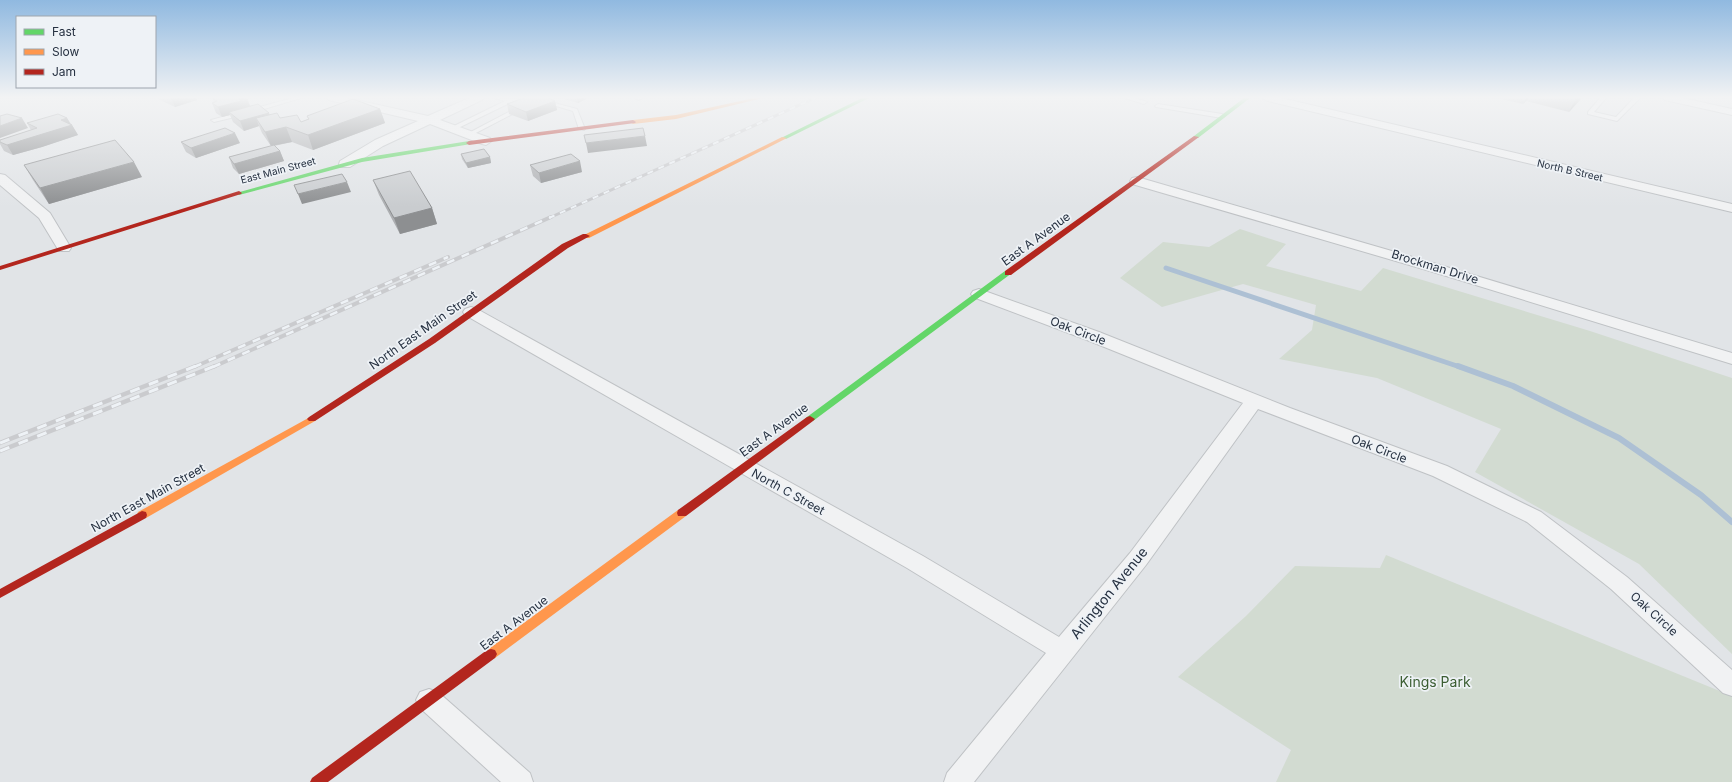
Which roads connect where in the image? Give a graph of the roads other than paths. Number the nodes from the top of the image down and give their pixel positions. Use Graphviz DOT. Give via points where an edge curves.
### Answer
graph roads {
  1 [pos="398,134"];
  2 [pos="538,134"];
  3 [pos="792,134"];
  4 [pos="1198,134"];
  5 [pos="1422,134"];
  6 [pos="468,135"];
  7 [pos="486,141"];
  8 [pos="346,164"];
  9 [pos="0,178"];
  10 [pos="1136,181"];
  11 [pos="1732,208"];
  12 [pos="64,248"];
  13 [pos="0,268"];
  14 [pos="979,294"];
  15 [pos="471,312"];
  16 [pos="1732,359"];
  17 [pos="1256,400"];
  18 [pos="744,467"];
  19 [pos="0,594"];
  20 [pos="1062,651"];
  21 [pos="1732,685"];
  22 [pos="429,700"];
  23 [pos="317,782"];
  24 [pos="520,782"];
  25 [pos="957,782"];
  1 -- 8 [label="street"];
  2 -- 7 [label="street, East Main Street"];
  3 -- 15 [label="street, North East Main Street" via="565,246"];
  4 -- 10 [label="street, East A Avenue"];
  5 -- 11 [label="street, North B Street"];
  6 -- 7 [label="street"];
  7 -- 8 [label="street, East Main Street"];
  8 -- 12 [label="street, East Main Street" via="247,190"];
  9 -- 12 [label="street" via="44,216"];
  10 -- 14 [label="street, East A Avenue"];
  10 -- 16 [label="street, Brockman Drive" via="1521,293"];
  12 -- 13 [label="street, East Main Street"];
  14 -- 17 [label="street, Oak Circle"];
  14 -- 18 [label="street, East A Avenue"];
  15 -- 18 [label="street, North C Street"];
  15 -- 19 [label="street, North East Main Street" via="432,342 306,424"];
  17 -- 20 [label="street, Arlington Avenue" via="1138,559"];
  17 -- 21 [label="street, Oak Circle" via="1440,472 1534,517 1619,583"];
  18 -- 20 [label="street, North C Street" via="915,562"];
  18 -- 22 [label="street, East A Avenue"];
  20 -- 25 [label="street, Arlington Avenue"];
  22 -- 23 [label="street, East A Avenue"];
  22 -- 24 [label="street"];
}
